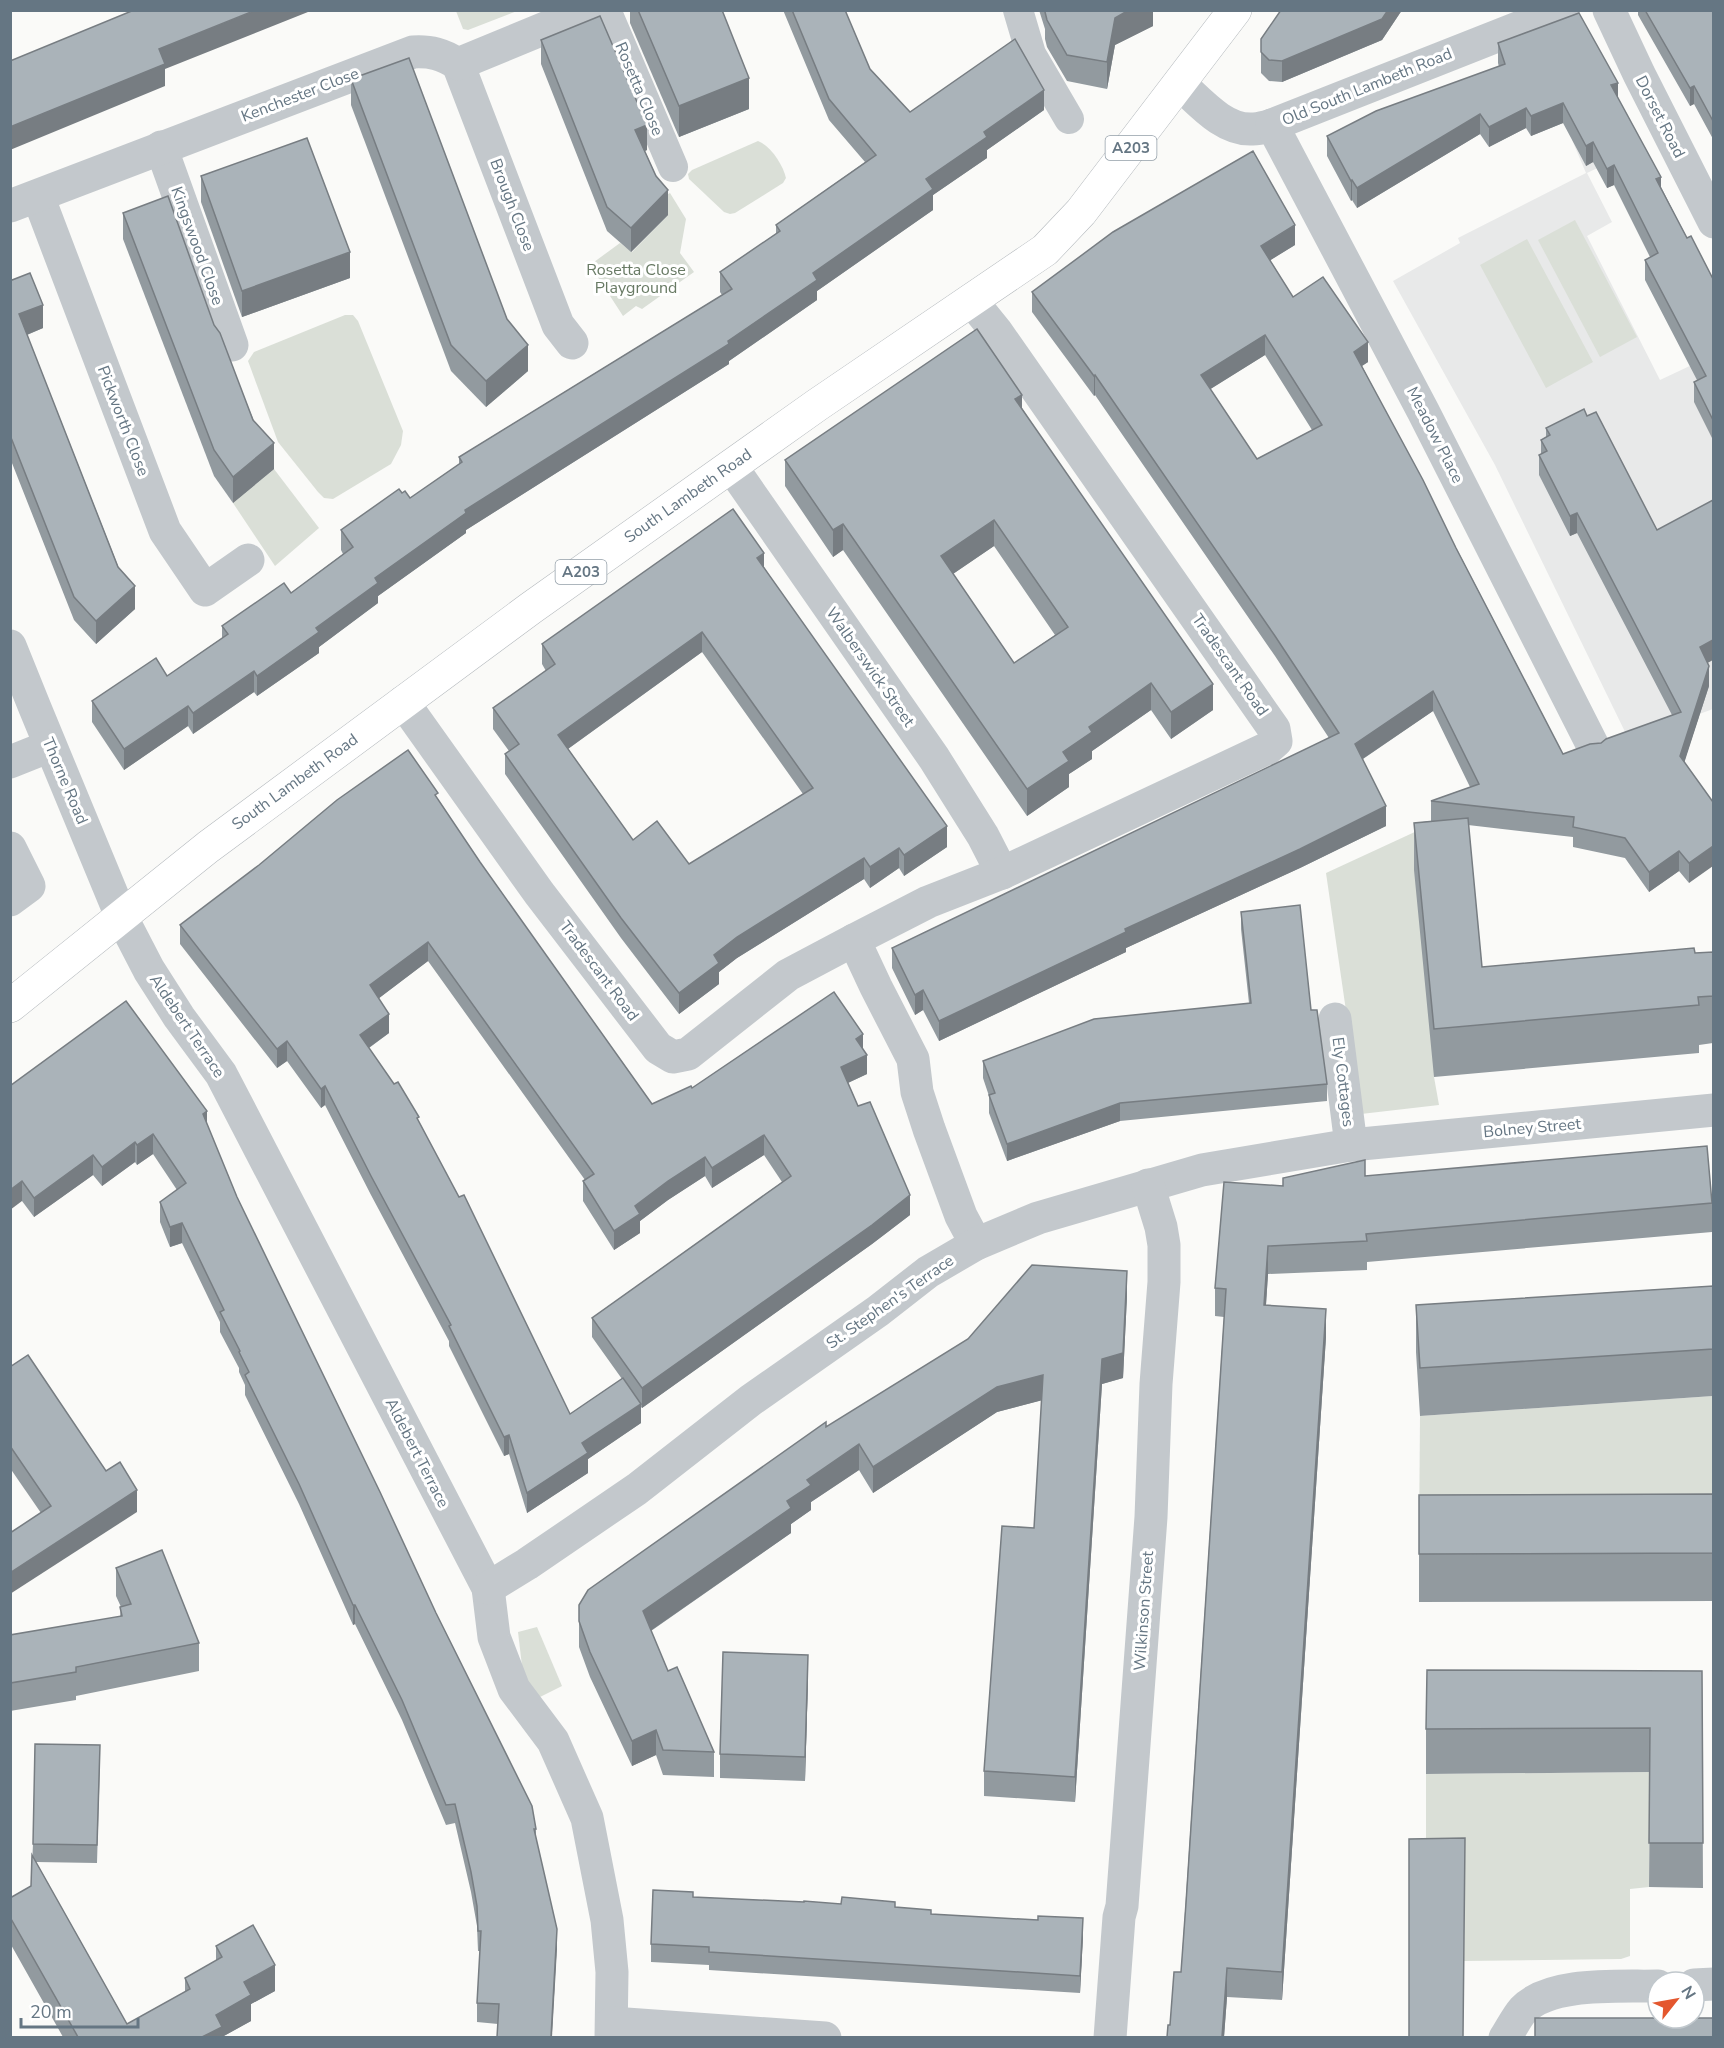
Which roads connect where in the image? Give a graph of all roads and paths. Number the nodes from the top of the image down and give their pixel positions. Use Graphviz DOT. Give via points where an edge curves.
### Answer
graph roads {
  1 [pos="589,10"];
  2 [pos="606,10"];
  3 [pos="1018,10"];
  4 [pos="1235,10"];
  5 [pos="1563,10"];
  6 [pos="1609,10"];
  7 [pos="458,64"];
  8 [pos="1180,84"];
  9 [pos="1069,119"];
  10 [pos="1272,125"];
  11 [pos="161,147"];
  12 [pos="673,167"];
  13 [pos="24,201"];
  14 [pos="1713,222"];
  15 [pos="971,300"];
  16 [pos="572,343"];
  17 [pos="232,345"];
  18 [pos="731,466"];
  19 [pos="248,560"];
  20 [pos="10,646"];
  21 [pos="403,702"];
  22 [pos="50,746"];
  23 [pos="1593,746"];
  24 [pos="10,762"];
  25 [pos="10,848"];
  26 [pos="1002,873"];
  27 [pos="10,900"];
  28 [pos="121,916"];
  29 [pos="854,939"];
  30 [pos="10,1006"];
  31 [pos="1335,1018"];
  32 [pos="1713,1110"];
  33 [pos="1351,1144"];
  34 [pos="1148,1185"];
  35 [pos="976,1244"];
  36 [pos="488,1588"];
  37 [pos="1646,1986"];
  38 [pos="611,2030"];
  39 [pos="825,2037"];
  40 [pos="1110,2037"];
  41 [pos="1505,2037"];
  1 -- 7 [label="street"];
  2 -- 12 [label="street, Rosetta Close"];
  3 -- 9 [label="street" via="1031,54"];
  4 -- 8 [label="highway, South Lambeth Road / A203"];
  5 -- 10 [label="street, Old South Lambeth Road"];
  6 -- 14 [label="street, Dorset Road"];
  7 -- 11 [label="street, Kenchester Close" via="432,51 413,52"];
  7 -- 16 [label="street, Brough Close" via="558,325"];
  8 -- 10 [label="street, Old South Lambeth Road" via="1219,119 1239,128"];
  8 -- 15 [label="highway, South Lambeth Road / A203" via="1081,212 1045,250"];
  10 -- 23 [label="street, Meadow Place"];
  11 -- 13 [label="street, Kenchester Close"];
  11 -- 17 [label="street, Kingswood Close"];
  13 -- 19 [label="street, Pickworth Close" via="165,531 205,590"];
  15 -- 18 [label="highway, South Lambeth Road / A203"];
  15 -- 26 [label="street, Tradescant Road" via="1275,729 1276,741"];
  18 -- 21 [label="highway, South Lambeth Road / A203"];
  18 -- 26 [label="street, Walberswick Street" via="934,758"];
  20 -- 22 [label="street, Thorne Road"];
  21 -- 28 [label="highway, South Lambeth Road / A203"];
  21 -- 29 [label="street, Tradescant Road" via="539,893 658,1048 673,1057 688,1054 789,975"];
  22 -- 24 [label="street"];
  22 -- 28 [label="street, Thorne Road"];
  25 -- 27 [label="street" via="29,886"];
  26 -- 29 [label="street, Tradescant Road" via="928,902"];
  28 -- 30 [label="highway, South Lambeth Road / A203"];
  28 -- 36 [label="street, Aldebert Terrace" via="149,970 221,1074"];
  29 -- 35 [label="street" via="913,1059 917,1092 929,1129 961,1216"];
  31 -- 33 [label="street, Ely Cottages"];
  32 -- 33 [label="street, Bolney Street"];
  33 -- 34 [label="street, St. Stephen's Terrace" via="1202,1170"];
  34 -- 35 [label="street, St. Stephen's Terrace" via="1038,1218"];
  34 -- 40 [label="street, Wilkinson Street" via="1164,1245 1164,1282 1149,1540"];
  35 -- 36 [label="street, St. Stephen's Terrace" via="928,1272 637,1489"];
  36 -- 38 [label="street, Aldebert Terrace" via="494,1637 514,1689 553,1741 587,1818 607,1920 612,1972"];
  37 -- 41 [label="street" via="1566,1989 1542,1996 1524,2009"];
  38 -- 39 [label="street"];
}
